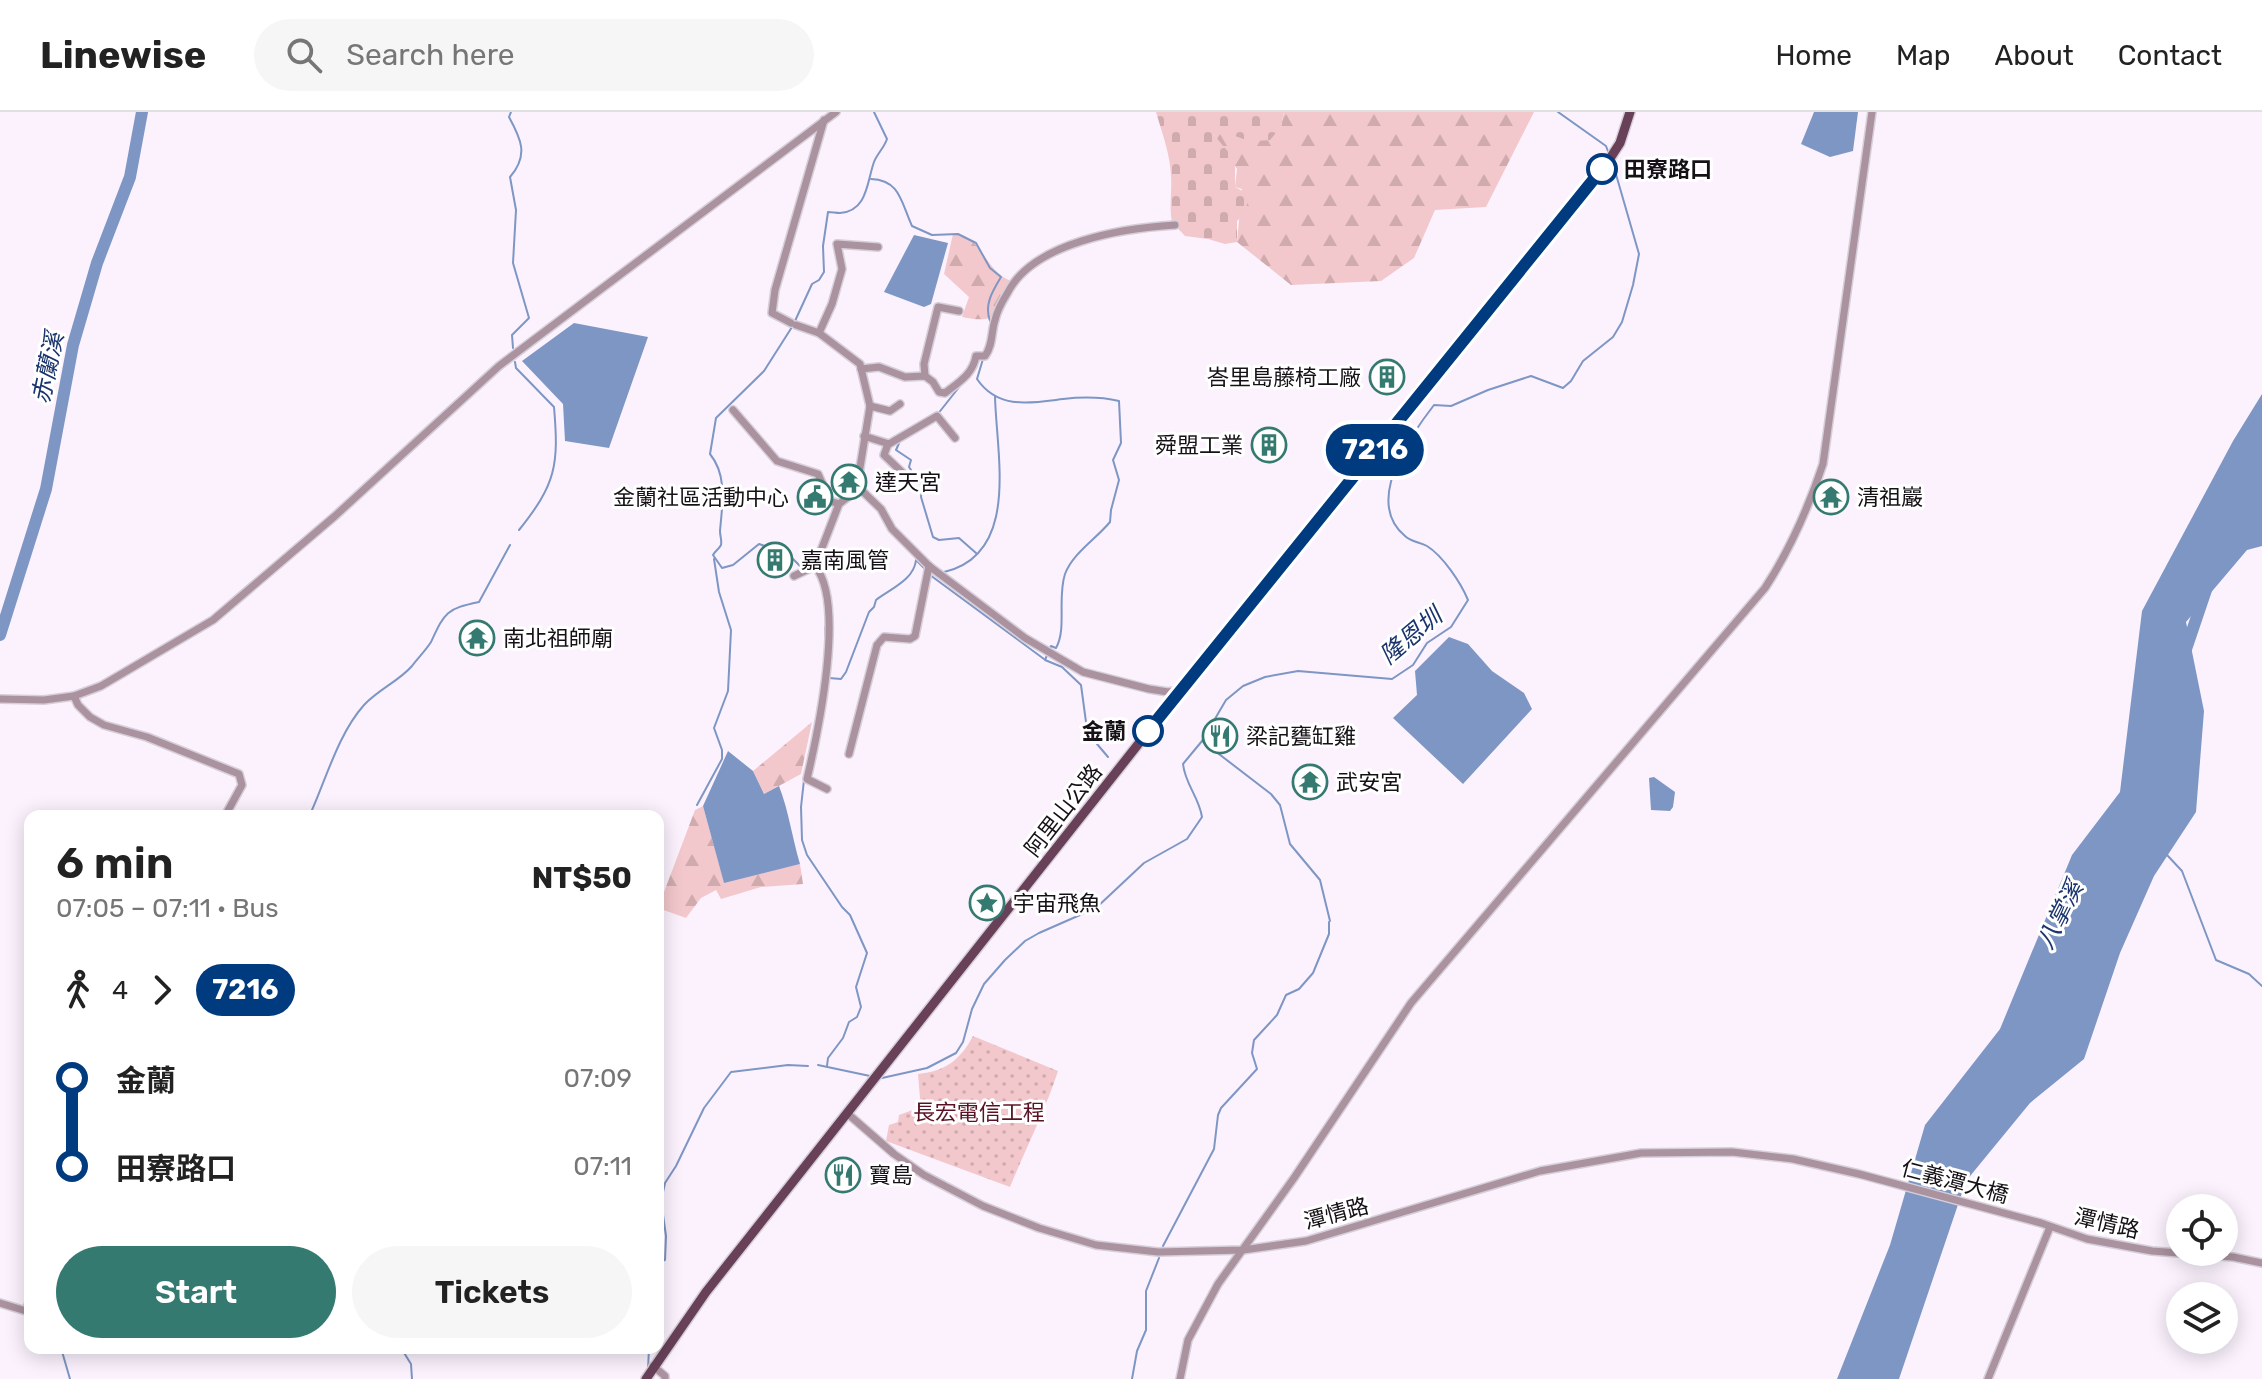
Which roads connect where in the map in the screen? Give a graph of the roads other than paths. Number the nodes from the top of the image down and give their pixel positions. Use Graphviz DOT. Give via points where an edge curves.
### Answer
graph roads {
  1 [pos="836,112"];
  2 [pos="1630,112"];
  3 [pos="1872,112"];
  4 [pos="824,120"];
  5 [pos="1175,225"];
  6 [pos="878,247"];
  7 [pos="959,311"];
  8 [pos="819,333"];
  9 [pos="861,369"];
  10 [pos="925,376"];
  11 [pos="900,404"];
  12 [pos="870,406"];
  13 [pos="733,410"];
  14 [pos="864,436"];
  15 [pos="955,438"];
  16 [pos="888,444"];
  17 [pos="904,474"];
  18 [pos="859,488"];
  19 [pos="839,504"];
  20 [pos="815,566"];
  21 [pos="929,566"];
  22 [pos="794,576"];
  23 [pos="1181,690"];
  24 [pos="74,696"];
  25 [pos="0,699"];
  26 [pos="849,754"];
  27 [pos="827,789"];
  28 [pos="228,810"];
  29 [pos="848,1114"];
  30 [pos="1859,1174"];
  31 [pos="2041,1223"];
  32 [pos="2050,1227"];
  33 [pos="1243,1250"];
  34 [pos="2262,1263"];
  35 [pos="0,1303"];
  36 [pos="24,1310"];
  37 [pos="664,1351"];
  38 [pos="662,1354"];
  39 [pos="653,1366"];
  40 [pos="646,1379"];
  41 [pos="665,1379"];
  42 [pos="1180,1379"];
  43 [pos="1988,1379"];
  1 -- 4 [label="street"];
  2 -- 23 [label="main road, 阿里山公路" via="1616,151"];
  3 -- 33 [label="street" via="1823,464 1788,553 1765,588 1411,1003"];
  4 -- 8 [label="street" via="772,313"];
  4 -- 24 [label="street" via="499,366 213,620 101,686"];
  5 -- 10 [label="street" via="1107,234 1041,258 1016,279 995,320 990,349 985,356 976,356 964,379 945,393"];
  6 -- 8 [label="street" via="837,244 842,269"];
  7 -- 10 [label="street" via="938,307"];
  8 -- 9 [label="street" via="856,359"];
  9 -- 10 [label="street"];
  9 -- 12 [label="street"];
  11 -- 12 [label="street" via="890,411"];
  12 -- 14 [label="street"];
  13 -- 19 [label="street" via="777,461 818,474 830,501"];
  14 -- 16 [label="street"];
  14 -- 18 [label="street"];
  15 -- 16 [label="street" via="937,416"];
  16 -- 17 [label="street" via="884,455"];
  18 -- 19 [label="street"];
  18 -- 21 [label="street"];
  19 -- 20 [label="street"];
  20 -- 22 [label="street"];
  20 -- 27 [label="street" via="828,599 827,666 807,779"];
  21 -- 23 [label="street" via="1025,638 1083,672 1149,689"];
  21 -- 26 [label="street" via="915,636 884,637 877,645"];
  23 -- 29 [label="main road, 阿里山公路"];
  24 -- 25 [label="street"];
  24 -- 28 [label="street" via="104,725 239,774 242,785"];
  29 -- 33 [label="street, 潭情路" via="924,1175 1039,1228 1096,1245 1158,1252"];
  29 -- 37 [label="main road, 阿里山公路"];
  30 -- 31 [label="street, 仁義潭大橋"];
  30 -- 33 [label="street, 潭情路" via="1732,1152 1641,1153 1540,1171 1306,1241"];
  31 -- 32 [label="street, 潭情路"];
  32 -- 34 [label="street, 潭情路" via="2152,1251"];
  32 -- 43 [label="street"];
  33 -- 42 [label="street" via="1199,1317"];
  35 -- 36 [label="street"];
  38 -- 39 [label="main road, 阿里山公路"];
  39 -- 40 [label="main road, 阿里山公路"];
  39 -- 41 [label="street"];
}
